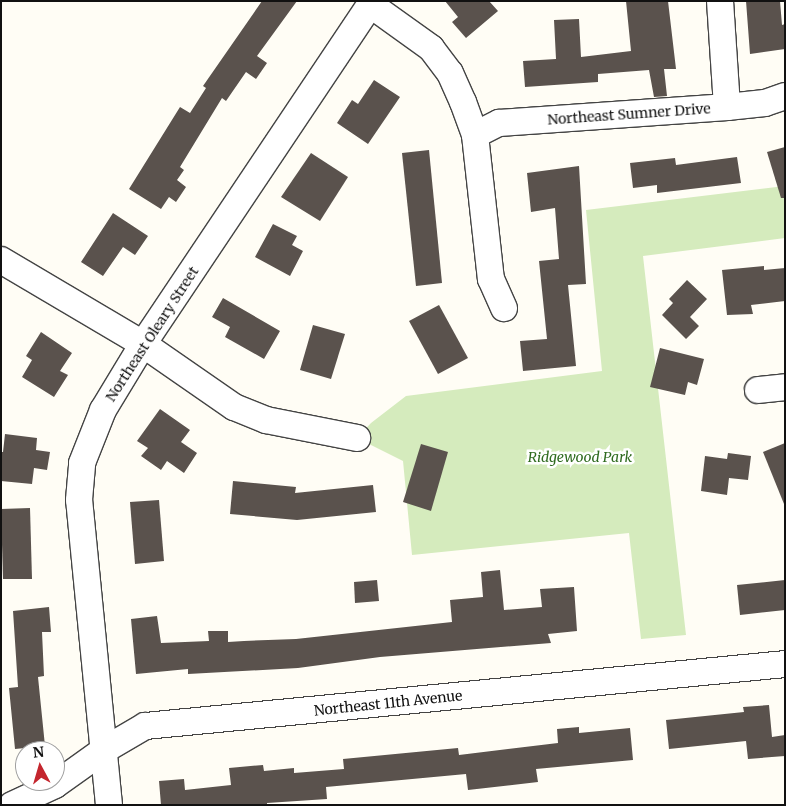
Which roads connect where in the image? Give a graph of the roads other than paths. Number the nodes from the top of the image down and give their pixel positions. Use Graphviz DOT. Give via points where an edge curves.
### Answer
graph roads {
  1 [pos="720,1"];
  2 [pos="372,3"];
  3 [pos="785,96"];
  4 [pos="727,107"];
  5 [pos="475,135"];
  6 [pos="1,260"];
  7 [pos="504,308"];
  8 [pos="143,344"];
  9 [pos="785,387"];
  10 [pos="758,390"];
  11 [pos="357,438"];
  12 [pos="785,664"];
  13 [pos="104,750"];
  14 [pos="12,805"];
  15 [pos="108,805"];
  1 -- 4 [label="street"];
  2 -- 5 [label="street" via="431,48 450,73"];
  2 -- 8 [label="street, Northeast Oleary Street"];
  3 -- 4 [label="street, Northeast Sumner Drive" via="765,103"];
  4 -- 5 [label="street, Northeast Sumner Drive" via="499,123"];
  5 -- 7 [label="street" via="491,279"];
  6 -- 8 [label="street"];
  8 -- 11 [label="street" via="234,407 266,420"];
  8 -- 13 [label="street, Northeast Oleary Street" via="103,410 82,463 79,500"];
  9 -- 10 [label="street"];
  12 -- 13 [label="street, Northeast 11th Avenue" via="144,726"];
  13 -- 14 [label="street, Northeast 11th Avenue" via="55,786"];
  13 -- 15 [label="street, Northeast Oleary Street"];
}
